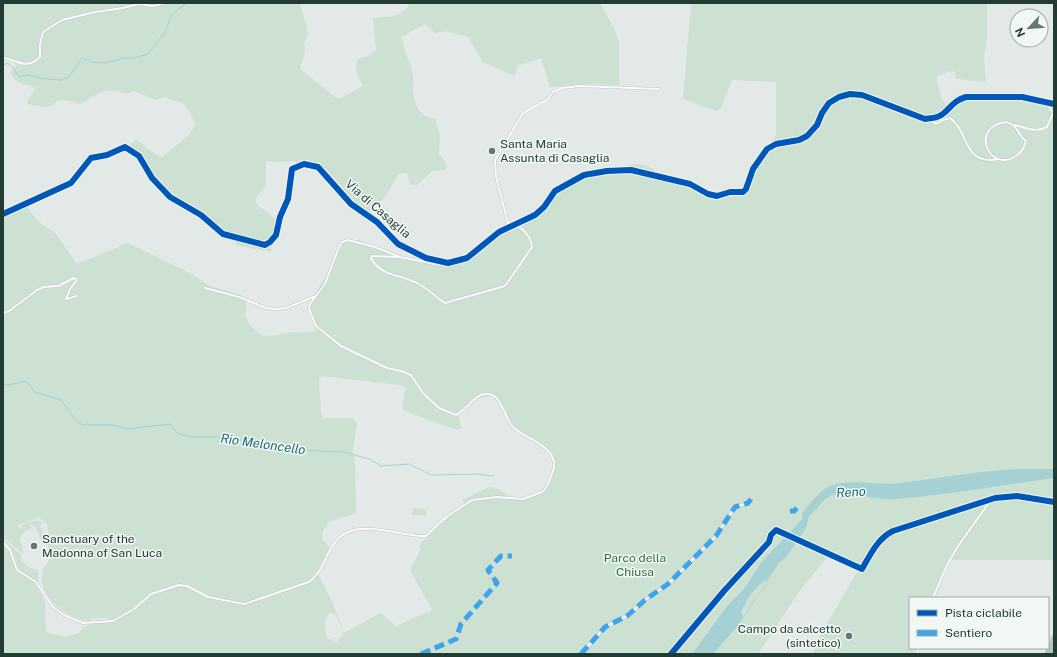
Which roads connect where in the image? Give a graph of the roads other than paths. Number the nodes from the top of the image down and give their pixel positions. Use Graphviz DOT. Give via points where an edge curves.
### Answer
graph roads {
  1 [pos="165,3"];
  2 [pos="3,58"];
  3 [pos="659,89"];
  4 [pos="1046,103"];
  5 [pos="1054,104"];
  6 [pos="1053,112"];
  7 [pos="929,119"];
  8 [pos="1012,124"];
  9 [pos="1000,159"];
  10 [pos="3,214"];
  11 [pos="508,222"];
  12 [pos="514,225"];
  13 [pos="509,228"];
  14 [pos="502,231"];
  15 [pos="400,257"];
  16 [pos="444,262"];
  17 [pos="205,288"];
  18 [pos="77,296"];
  19 [pos="317,296"];
  20 [pos="3,313"];
  21 [pos="751,499"];
  22 [pos="991,500"];
  23 [pos="3,542"];
  24 [pos="933,597"];
  25 [pos="1054,637"];
  26 [pos="1054,649"];
  27 [pos="581,654"];
  28 [pos="1047,654"];
  29 [pos="1052,654"];
  1 -- 2 [label="street" via="153,6 138,4 62,20 43,32 40,57 36,61 17,63"];
  3 -- 11 [label="street" via="579,86 562,88 553,92 547,100 523,113 496,160 496,177"];
  4 -- 5 [label="street"];
  4 -- 6 [label="street"];
  4 -- 7 [label="street" via="1022,96 966,97 958,99 944,114"];
  6 -- 8 [label="street" via="1047,127 1036,132"];
  7 -- 9 [label="street" via="936,124 950,118 956,122 972,152 986,160"];
  7 -- 12 [label="street, Via di Casaglia" via="862,95 850,94 829,103 817,125 807,136 767,148 753,169 743,192 717,196 690,184 645,172 607,171 584,175 563,185 536,215"];
  8 -- 9 [label="street" via="1017,127 1026,141 1025,144 1012,158"];
  8 -- 9 [label="street" via="999,123 989,130 986,136 990,153"];
  10 -- 16 [label="street, Via di Casaglia" via="71,183 91,158 107,155 125,147 139,156 152,178 170,197 201,215 223,234 265,245 276,235 288,199 292,169 310,164 318,167 351,204 377,222 398,244 426,258"];
  11 -- 12 [label="street"];
  11 -- 13 [label="street"];
  11 -- 14 [label="street"];
  12 -- 13 [label="street, Via di Casaglia"];
  12 -- 15 [label="street" via="528,234 532,247 506,285 450,302 445,303 418,283 386,272 372,262 371,258"];
  13 -- 14 [label="street, Via di Casaglia"];
  14 -- 16 [label="street, Via di Casaglia" via="487,240 467,258"];
  15 -- 16 [label="street" via="440,265"];
  15 -- 19 [label="street" via="376,247 345,241 339,247 325,284"];
  17 -- 19 [label="street" via="276,309 286,308"];
  18 -- 20 [label="street" via="66,299 77,280 74,278 58,286 37,290"];
  19 -- 23 [label="street" via="309,310 316,326 341,346 387,368 411,375 439,408 452,414 460,413 480,396 493,395 513,427 552,455 554,468 542,492 523,499 497,497 472,500 446,517 428,535 370,529 350,532 337,539 315,577 309,582 248,604 208,597 183,585 154,593 134,609 108,622 83,623 53,607 36,582 20,573 10,550"];
  21 -- 27 [label="street" via="748,503 735,507 716,536 668,584 627,616 605,627"];
  22 -- 24 [label="street" via="958,546"];
  25 -- 28 [label="highway"];
  26 -- 29 [label="highway"];
}
